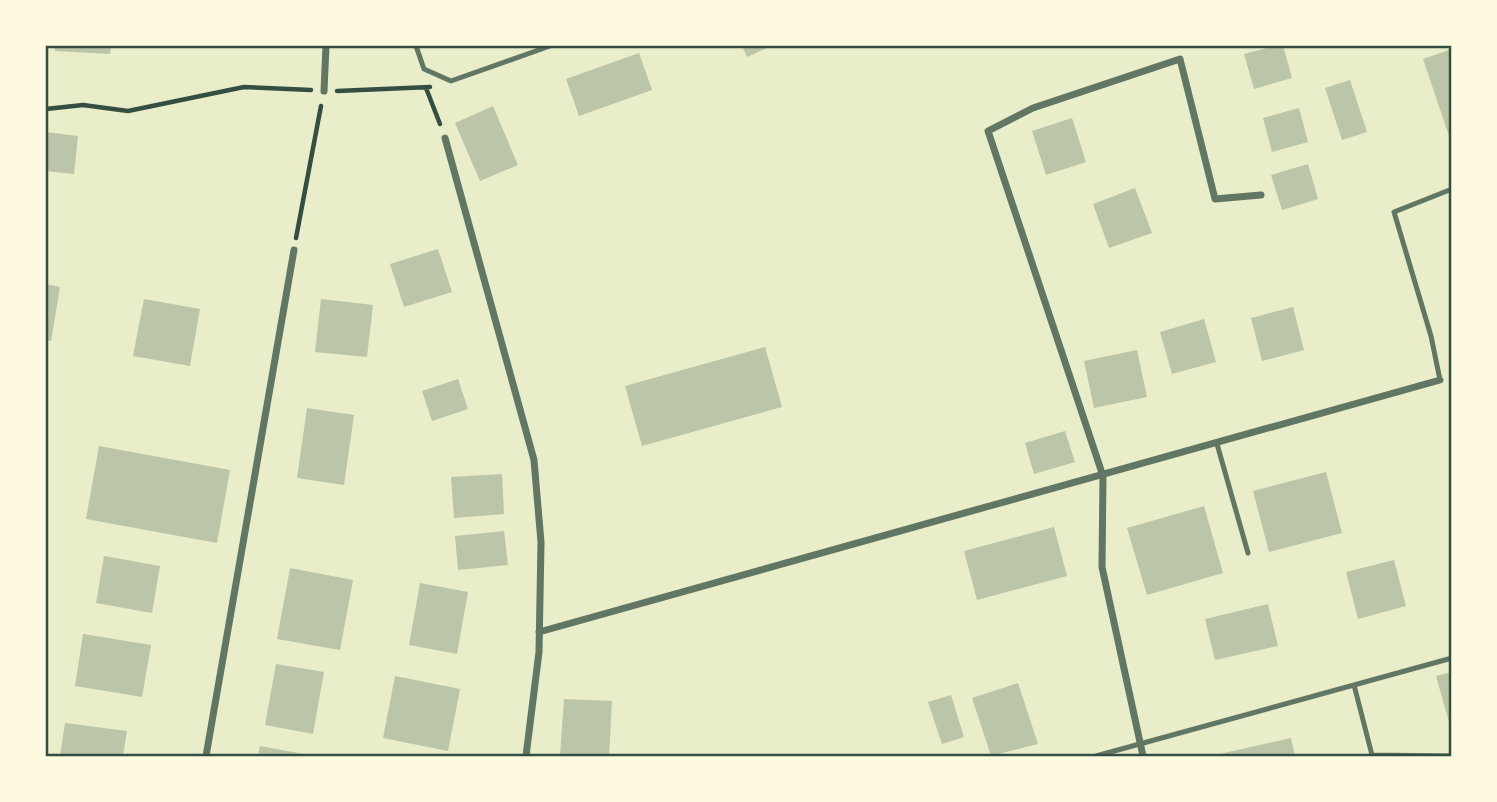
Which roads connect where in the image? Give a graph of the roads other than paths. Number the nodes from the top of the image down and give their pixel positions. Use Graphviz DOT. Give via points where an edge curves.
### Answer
graph roads {
  1 [pos="326,46"];
  2 [pos="416,46"];
  3 [pos="550,46"];
  4 [pos="324,91"];
  5 [pos="445,138"];
  6 [pos="1451,189"];
  7 [pos="1261,195"];
  8 [pos="294,250"];
  9 [pos="1440,380"];
  10 [pos="1216,444"];
  11 [pos="1103,476"];
  12 [pos="1248,553"];
  13 [pos="539,632"];
  14 [pos="1451,658"];
  15 [pos="1354,685"];
  16 [pos="1142,742"];
  17 [pos="1451,756"];
  18 [pos="206,757"];
  19 [pos="526,757"];
  20 [pos="1096,757"];
  21 [pos="1143,757"];
  1 -- 4 [label="street"];
  2 -- 3 [label="lane" via="424,69 451,81"];
  5 -- 13 [label="street" via="534,460 541,542"];
  6 -- 9 [label="lane" via="1394,212"];
  7 -- 11 [label="street" via="1215,199 1180,59 1033,108 988,131"];
  8 -- 18 [label="street"];
  9 -- 10 [label="street"];
  10 -- 11 [label="street"];
  10 -- 12 [label="lane"];
  11 -- 13 [label="street"];
  11 -- 16 [label="street" via="1102,567"];
  13 -- 19 [label="street"];
  14 -- 15 [label="lane"];
  15 -- 16 [label="lane"];
  15 -- 17 [label="lane" via="1372,755"];
  16 -- 20 [label="lane"];
  16 -- 21 [label="street"];
}
